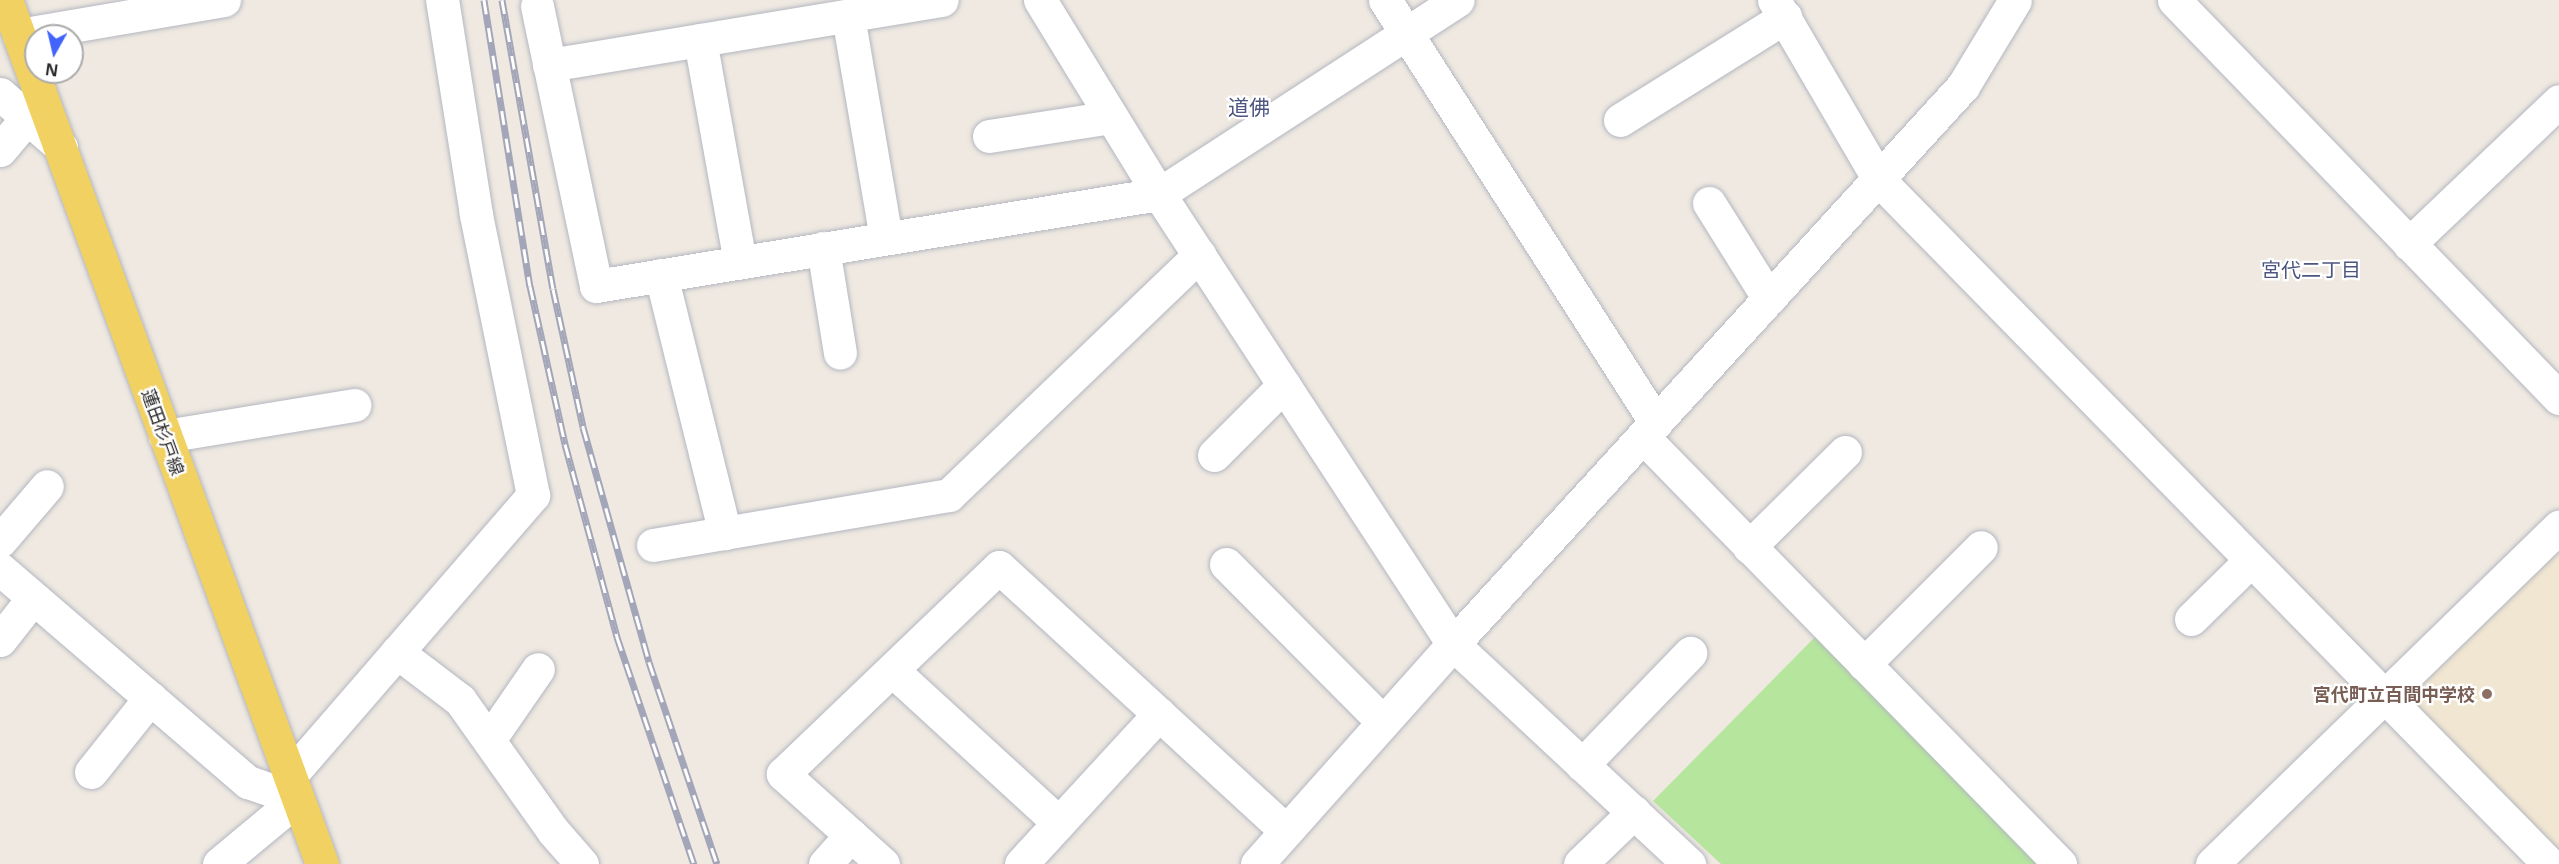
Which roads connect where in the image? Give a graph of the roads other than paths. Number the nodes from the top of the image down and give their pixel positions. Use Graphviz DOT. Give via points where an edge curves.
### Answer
graph roads {
  1 [pos="6,0"];
  2 [pos="224,0"];
  3 [pos="442,0"];
  4 [pos="942,0"];
  5 [pos="1040,0"];
  6 [pos="1385,0"];
  7 [pos="1458,0"];
  8 [pos="2015,0"];
  9 [pos="2174,0"];
  10 [pos="537,6"];
  11 [pos="1780,9"];
  12 [pos="849,15"];
  13 [pos="1406,34"];
  14 [pos="19,35"];
  15 [pos="700,40"];
  16 [pos="549,65"];
  17 [pos="0,94"];
  18 [pos="2559,101"];
  19 [pos="1112,117"];
  20 [pos="27,118"];
  21 [pos="1620,120"];
  22 [pos="989,136"];
  23 [pos="61,147"];
  24 [pos="0,150"];
  25 [pos="1879,180"];
  26 [pos="1159,194"];
  27 [pos="1709,203"];
  28 [pos="886,238"];
  29 [pos="2409,244"];
  30 [pos="823,248"];
  31 [pos="1199,255"];
  32 [pos="740,262"];
  33 [pos="661,275"];
  34 [pos="1769,299"];
  35 [pos="840,353"];
  36 [pos="1284,385"];
  37 [pos="2559,398"];
  38 [pos="354,405"];
  39 [pos="1649,430"];
  40 [pos="165,436"];
  41 [pos="1845,452"];
  42 [pos="1214,455"];
  43 [pos="47,486"];
  44 [pos="2559,527"];
  45 [pos="725,533"];
  46 [pos="0,542"];
  47 [pos="652,545"];
  48 [pos="1749,547"];
  49 [pos="1981,547"];
  50 [pos="2251,560"];
  51 [pos="1226,564"];
  52 [pos="0,569"];
  53 [pos="33,598"];
  54 [pos="2191,620"];
  55 [pos="0,640"];
  56 [pos="1453,644"];
  57 [pos="397,652"];
  58 [pos="1690,653"];
  59 [pos="1864,663"];
  60 [pos="538,669"];
  61 [pos="892,670"];
  62 [pos="2385,696"];
  63 [pos="150,698"];
  64 [pos="1159,714"];
  65 [pos="1383,723"];
  66 [pos="489,740"];
  67 [pos="1582,765"];
  68 [pos="91,772"];
  69 [pos="293,788"];
  70 [pos="1634,812"];
  71 [pos="1059,823"];
  72 [pos="1287,831"];
  73 [pos="851,835"];
  74 [pos="219,864"];
  75 [pos="322,864"];
  76 [pos="582,864"];
  77 [pos="825,864"];
  78 [pos="884,864"];
  79 [pos="1021,864"];
  80 [pos="1257,864"];
  81 [pos="1580,864"];
  82 [pos="1689,864"];
  83 [pos="2061,864"];
  84 [pos="2212,864"];
  85 [pos="2549,864"];
  1 -- 14 [label="main road, 蓮田杉戸線"];
  2 -- 14 [label="street"];
  3 -- 57 [label="street" via="476,214 532,495"];
  4 -- 12 [label="street"];
  5 -- 19 [label="street"];
  6 -- 13 [label="street"];
  7 -- 13 [label="street"];
  8 -- 25 [label="street" via="1963,86"];
  9 -- 29 [label="street"];
  10 -- 16 [label="street"];
  11 -- 21 [label="street"];
  11 -- 25 [label="street"];
  12 -- 15 [label="street"];
  12 -- 28 [label="street"];
  13 -- 26 [label="street"];
  13 -- 39 [label="street"];
  14 -- 23 [label="main road, 蓮田杉戸線"];
  15 -- 16 [label="street"];
  15 -- 32 [label="street"];
  16 -- 33 [label="street" via="596,286"];
  17 -- 20 [label="street"];
  18 -- 29 [label="street"];
  19 -- 22 [label="street"];
  19 -- 26 [label="street"];
  20 -- 23 [label="street"];
  20 -- 24 [label="street"];
  23 -- 40 [label="main road, 蓮田杉戸線"];
  25 -- 34 [label="street"];
  25 -- 50 [label="street"];
  26 -- 28 [label="street"];
  26 -- 31 [label="street"];
  27 -- 34 [label="street"];
  28 -- 30 [label="street"];
  29 -- 37 [label="street"];
  30 -- 32 [label="street"];
  30 -- 35 [label="street"];
  31 -- 36 [label="street"];
  31 -- 45 [label="street" via="949,495"];
  32 -- 33 [label="street"];
  33 -- 45 [label="street"];
  34 -- 39 [label="street"];
  36 -- 42 [label="street"];
  36 -- 56 [label="street"];
  38 -- 40 [label="street"];
  39 -- 48 [label="street"];
  39 -- 56 [label="street"];
  40 -- 69 [label="main road, 蓮田杉戸線"];
  41 -- 48 [label="street"];
  43 -- 46 [label="street"];
  44 -- 62 [label="street"];
  45 -- 47 [label="street"];
  48 -- 59 [label="street"];
  49 -- 59 [label="street"];
  50 -- 54 [label="street"];
  50 -- 62 [label="street"];
  51 -- 65 [label="street"];
  52 -- 53 [label="street"];
  53 -- 55 [label="street"];
  53 -- 63 [label="street"];
  56 -- 65 [label="street"];
  56 -- 67 [label="street"];
  57 -- 66 [label="street" via="460,700"];
  57 -- 69 [label="street"];
  58 -- 67 [label="street"];
  59 -- 83 [label="street"];
  60 -- 66 [label="street"];
  61 -- 64 [label="street" via="999,567"];
  61 -- 71 [label="street"];
  61 -- 73 [label="street" via="783,774"];
  62 -- 84 [label="street"];
  62 -- 85 [label="street"];
  63 -- 68 [label="street"];
  63 -- 69 [label="street" via="248,782"];
  64 -- 71 [label="street"];
  64 -- 72 [label="street"];
  65 -- 72 [label="street"];
  66 -- 76 [label="street" via="553,831"];
  67 -- 70 [label="street"];
  69 -- 74 [label="street"];
  69 -- 75 [label="main road, 蓮田杉戸線"];
  70 -- 81 [label="street"];
  70 -- 82 [label="street"];
  71 -- 79 [label="street"];
  72 -- 80 [label="street"];
  73 -- 77 [label="street"];
  73 -- 78 [label="street"];
}
